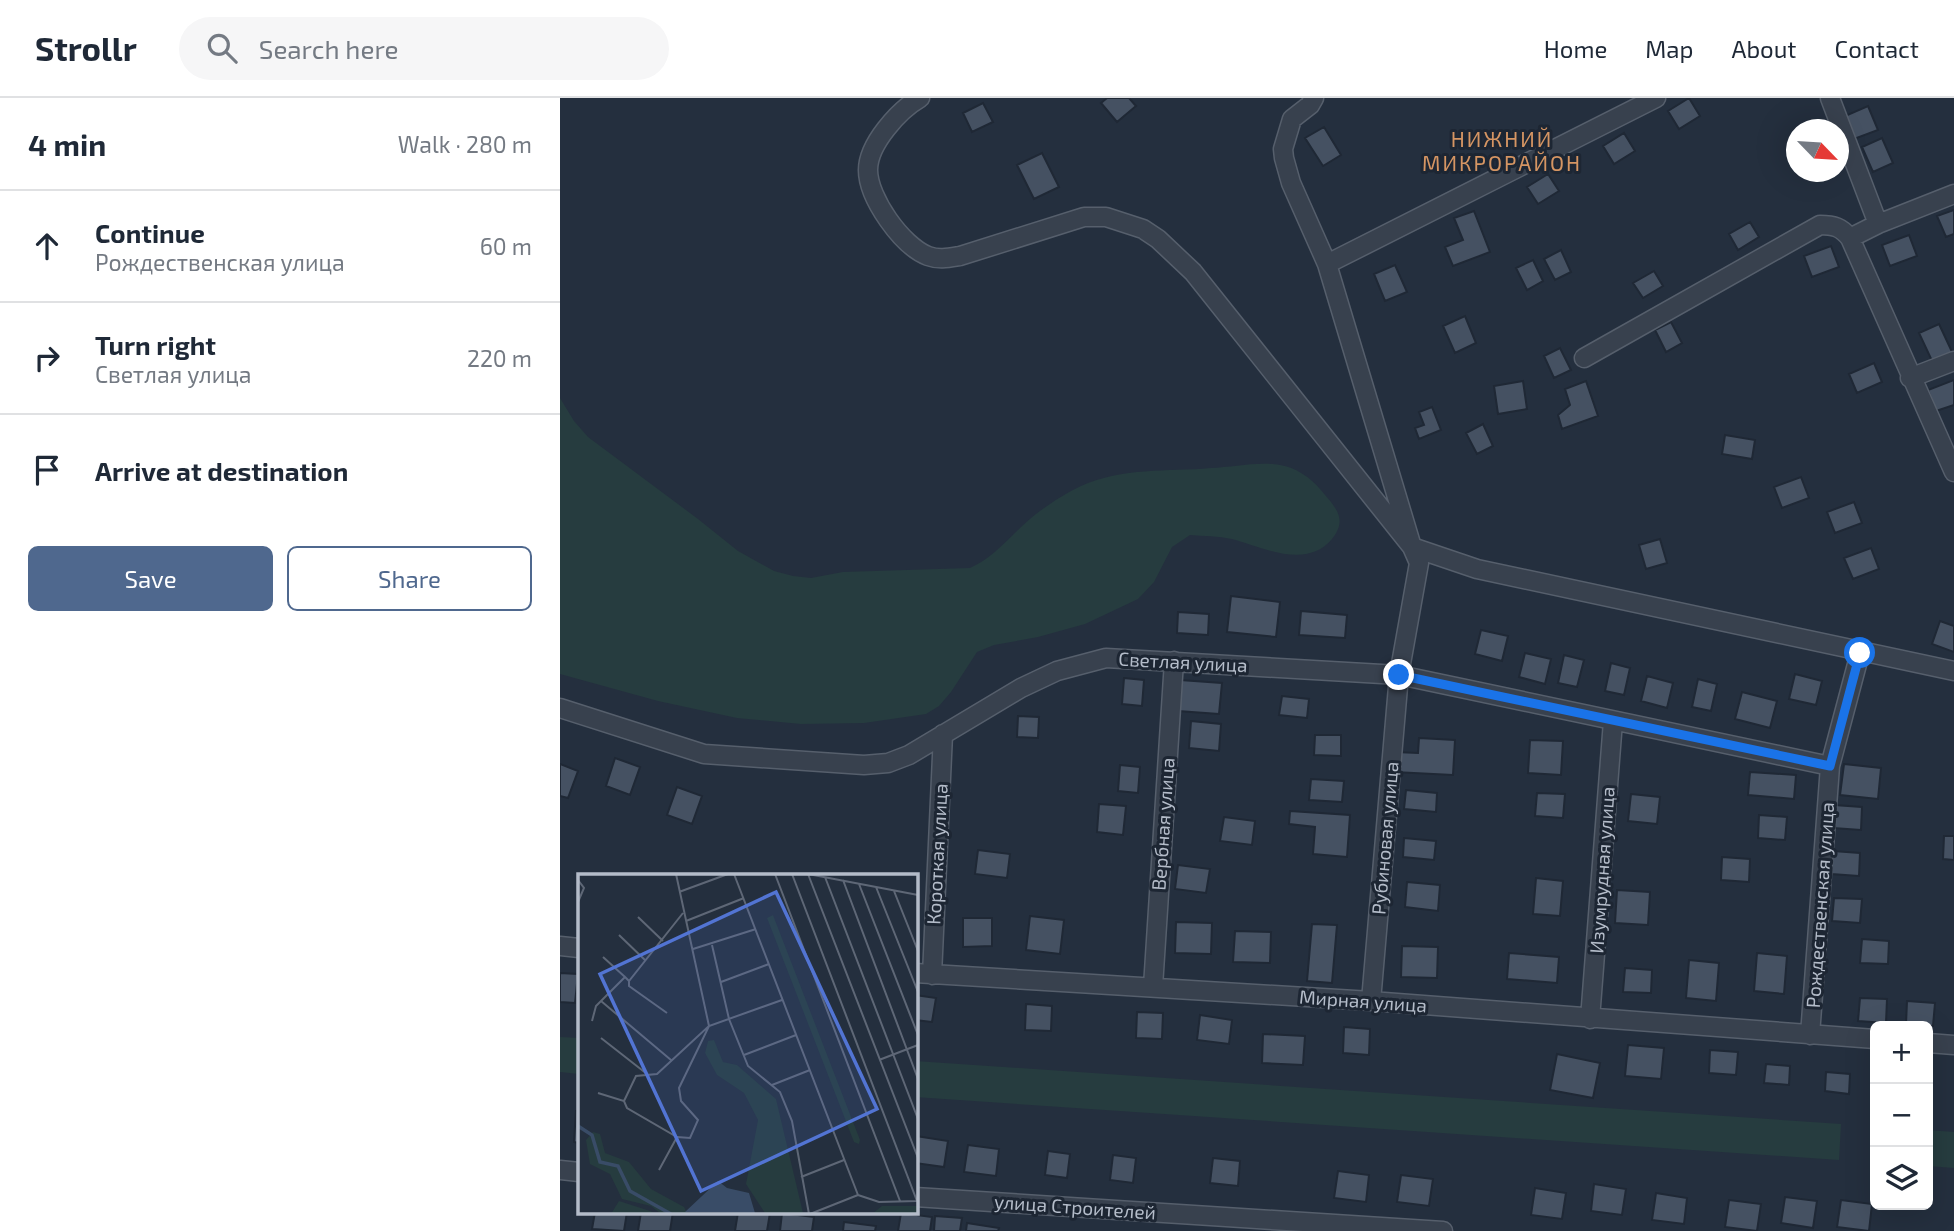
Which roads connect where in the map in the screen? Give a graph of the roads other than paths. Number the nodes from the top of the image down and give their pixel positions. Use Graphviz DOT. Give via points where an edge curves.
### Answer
graph roads {
  1 [pos="1656,98"];
  2 [pos="1830,98"];
  3 [pos="1315,100"];
  4 [pos="909,101"];
  5 [pos="1954,194"];
  6 [pos="1878,224"];
  7 [pos="1850,238"];
  8 [pos="1327,264"];
  9 [pos="1584,358"];
  10 [pos="1954,361"];
  11 [pos="1910,378"];
  12 [pos="1954,472"];
  13 [pos="1412,547"];
  14 [pos="1860,653"];
  15 [pos="1174,661"];
  16 [pos="1954,671"];
  17 [pos="1399,675"];
  18 [pos="560,708"];
  19 [pos="1613,721"];
  20 [pos="943,734"];
  21 [pos="1830,766"];
  22 [pos="560,947"];
  23 [pos="578,948"];
  24 [pos="923,974"];
  25 [pos="1153,987"];
  26 [pos="1371,1001"];
  27 [pos="1590,1019"];
  28 [pos="1810,1035"];
  29 [pos="1870,1039"];
  30 [pos="1933,1043"];
  31 [pos="1954,1045"];
  32 [pos="560,1170"];
  33 [pos="578,1172"];
  34 [pos="917,1197"];
  35 [pos="1443,1231"];
  1 -- 8 [label="street"];
  2 -- 6 [label="street"];
  3 -- 8 [label="street, Рубиновая улица" via="1292,119 1283,149 1291,183"];
  4 -- 13 [label="street" via="878,141 868,172 876,200 916,249 940,259 960,256 1084,217 1106,217 1143,229 1193,272"];
  5 -- 6 [label="street"];
  6 -- 7 [label="street"];
  7 -- 9 [label="street" via="1842,229 1820,225"];
  7 -- 11 [label="street"];
  8 -- 13 [label="street, Рубиновая улица"];
  10 -- 11 [label="street"];
  11 -- 12 [label="street"];
  13 -- 14 [label="street" via="1477,569"];
  13 -- 17 [label="street, Рубиновая улица" via="1419,563"];
  14 -- 16 [label="street"];
  14 -- 21 [label="street, Рождественская улица"];
  15 -- 17 [label="street, Светлая улица"];
  15 -- 20 [label="street, Светлая улица" via="1105,658 1057,671"];
  15 -- 25 [label="street, Вербная улица"];
  17 -- 19 [label="street, Светлая улица"];
  17 -- 26 [label="street, Рубиновая улица"];
  18 -- 20 [label="street, Светлая улица" via="704,754 864,765 909,755"];
  19 -- 21 [label="street, Светлая улица"];
  19 -- 27 [label="street, Изумрудная улица"];
  20 -- 24 [label="street, Короткая улица"];
  21 -- 28 [label="street, Рождественская улица"];
  22 -- 23 [label="street"];
  24 -- 25 [label="street, Мирная улица"];
  25 -- 26 [label="street, Мирная улица"];
  26 -- 27 [label="street, Мирная улица"];
  27 -- 28 [label="street, Мирная улица"];
  28 -- 29 [label="street, Мирная улица"];
  30 -- 31 [label="street"];
  32 -- 33 [label="street"];
  34 -- 35 [label="street, улица Строителей"];
}
